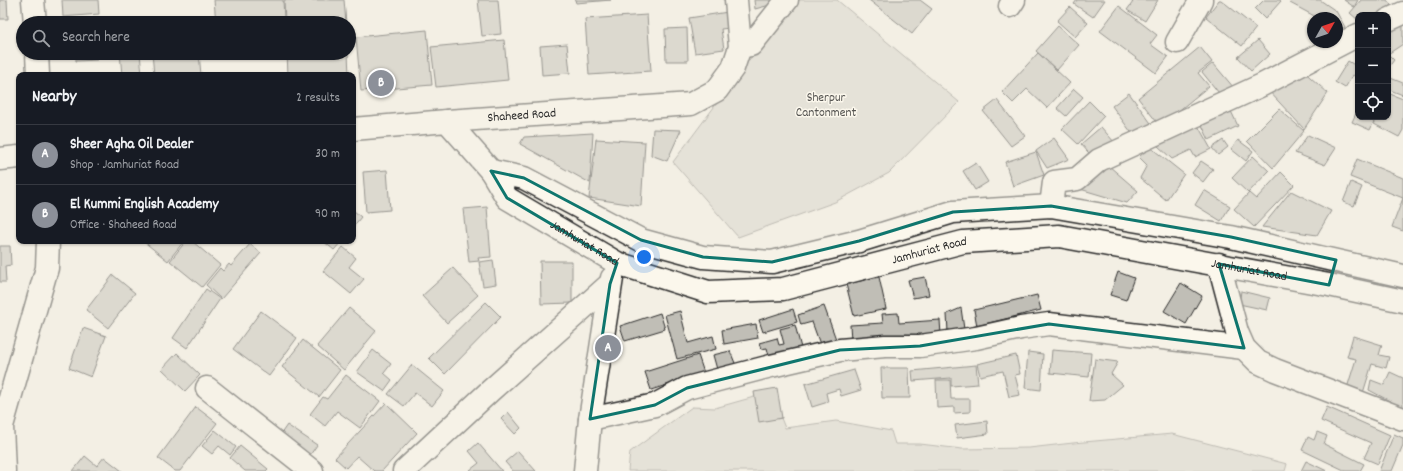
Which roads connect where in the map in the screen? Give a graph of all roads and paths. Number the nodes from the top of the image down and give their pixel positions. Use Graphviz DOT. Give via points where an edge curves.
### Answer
graph roads {
  1 [pos="33,0"];
  2 [pos="736,0"];
  3 [pos="787,0"];
  4 [pos="1201,0"];
  5 [pos="1403,13"];
  6 [pos="34,16"];
  7 [pos="1391,19"];
  8 [pos="1355,37"];
  9 [pos="1177,42"];
  10 [pos="740,47"];
  11 [pos="37,60"];
  12 [pos="38,72"];
  13 [pos="447,121"];
  14 [pos="356,129"];
  15 [pos="16,157"];
  16 [pos="0,159"];
  17 [pos="491,171"];
  18 [pos="1051,206"];
  19 [pos="48,244"];
  20 [pos="1336,260"];
  21 [pos="616,263"];
  22 [pos="1219,264"];
  23 [pos="1403,276"];
  24 [pos="610,284"];
  25 [pos="1329,284"];
  26 [pos="1403,301"];
  27 [pos="1244,348"];
  28 [pos="207,388"];
  29 [pos="590,419"];
  30 [pos="1403,419"];
  31 [pos="4,471"];
  32 [pos="312,471"];
  33 [pos="404,471"];
  34 [pos="586,471"];
  1 -- 6 [label="street"];
  2 -- 10 [label="street"];
  3 -- 10 [label="street" via="751,45"];
  4 -- 9 [label="street"];
  5 -- 7 [label="street"];
  8 -- 18 [label="street" via="1262,85 1099,160 1078,178 1054,182"];
  10 -- 13 [label="street, Shaheed Road" via="733,68 718,90 691,104"];
  11 -- 12 [label="street"];
  13 -- 14 [label="street, Shaheed Road"];
  13 -- 17 [label="street, Jamhuriat Road"];
  15 -- 16 [label="street"];
  17 -- 18 [label="street, Jamhuriat Road" via="524,178 641,240 703,257 772,262 859,241 953,212"];
  17 -- 21 [label="street, Jamhuriat Road" via="507,198"];
  18 -- 20 [label="street, Jamhuriat Road" via="1231,237"];
  19 -- 31 [label="street" via="47,268 2,426"];
  20 -- 23 [label="street, Jamhuriat Road"];
  20 -- 25 [label="street"];
  21 -- 22 [label="street, Jamhuriat Road" via="708,292 783,290 963,242 1059,236"];
  21 -- 24 [label="street"];
  22 -- 25 [label="street, Jamhuriat Road"];
  22 -- 27 [label="street" via="1237,332"];
  24 -- 29 [label="street"];
  24 -- 33 [label="street"];
  25 -- 26 [label="street, Jamhuriat Road"];
  27 -- 29 [label="street" via="1049,324 920,346 840,350 687,388 655,405"];
  27 -- 30 [label="street" via="1258,362 1275,370"];
  28 -- 32 [label="street"];
  29 -- 34 [label="street"];
}
